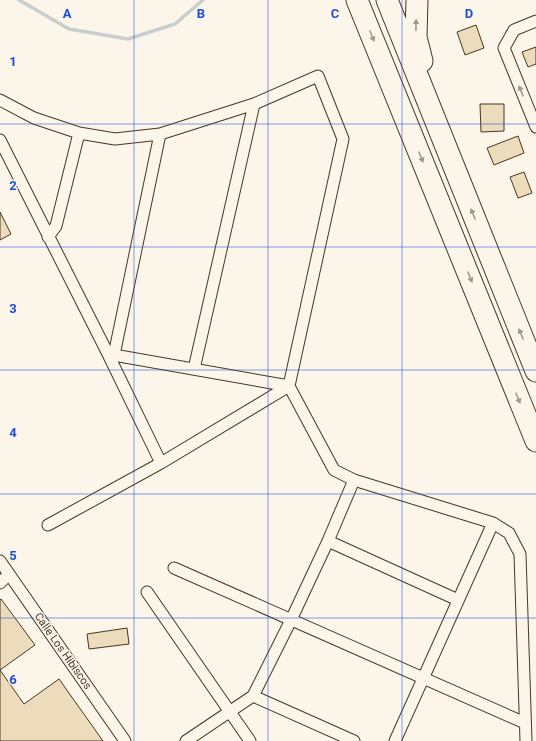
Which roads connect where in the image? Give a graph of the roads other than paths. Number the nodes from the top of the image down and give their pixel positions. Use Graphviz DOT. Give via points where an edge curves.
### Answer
graph roads {
  1 [pos="357,0"];
  2 [pos="387,0"];
  3 [pos="417,0"];
  4 [pos="536,22"];
  5 [pos="0,100"];
  6 [pos="254,104"];
  7 [pos="434,118"];
  8 [pos="536,127"];
  9 [pos="79,133"];
  10 [pos="160,134"];
  11 [pos="0,140"];
  12 [pos="48,237"];
  13 [pos="111,355"];
  14 [pos="194,369"];
  15 [pos="536,370"];
  16 [pos="289,386"];
  17 [pos="536,441"];
  18 [pos="161,463"];
  19 [pos="354,480"];
  20 [pos="493,522"];
  21 [pos="48,525"];
  22 [pos="328,541"];
  23 [pos="0,561"];
  24 [pos="174,568"];
  25 [pos="9,574"];
  26 [pos="0,583"];
  27 [pos="147,592"];
  28 [pos="458,600"];
  29 [pos="291,620"];
  30 [pos="423,678"];
  31 [pos="253,696"];
  32 [pos="229,711"];
  33 [pos="525,723"];
  34 [pos="125,741"];
  35 [pos="186,741"];
  36 [pos="250,741"];
  37 [pos="354,741"];
  38 [pos="395,741"];
  39 [pos="526,741"];
  1 -- 17 [label="highway, one-way"];
  2 -- 7 [label="highway"];
  7 -- 3 [label="highway, one-way" via="416,37"];
  8 -- 4 [label="street, one-way" via="504,48 514,30"];
  5 -- 9 [label="street" via="34,118"];
  6 -- 10 [label="street"];
  6 -- 14 [label="street"];
  6 -- 16 [label="street" via="318,76 343,138"];
  15 -- 7 [label="highway, one-way"];
  9 -- 10 [label="street" via="116,139"];
  9 -- 12 [label="street" via="56,226"];
  10 -- 13 [label="street"];
  11 -- 12 [label="street"];
  12 -- 13 [label="street"];
  13 -- 14 [label="street"];
  13 -- 18 [label="street"];
  14 -- 16 [label="street"];
  16 -- 18 [label="street"];
  16 -- 19 [label="street" via="334,470"];
  18 -- 21 [label="street"];
  19 -- 20 [label="street"];
  19 -- 22 [label="street"];
  20 -- 28 [label="street"];
  20 -- 33 [label="street" via="508,533 520,554"];
  22 -- 28 [label="street"];
  22 -- 29 [label="street"];
  23 -- 25 [label="street, Calle Los Hibiscos"];
  24 -- 29 [label="street"];
  25 -- 26 [label="street"];
  25 -- 34 [label="street, Calle Los Hibiscos"];
  27 -- 32 [label="street"];
  28 -- 30 [label="street"];
  29 -- 30 [label="street"];
  29 -- 31 [label="street"];
  30 -- 33 [label="street"];
  30 -- 38 [label="street"];
  31 -- 32 [label="street"];
  31 -- 37 [label="street"];
  32 -- 35 [label="street"];
  32 -- 36 [label="street"];
  33 -- 39 [label="street"];
}
